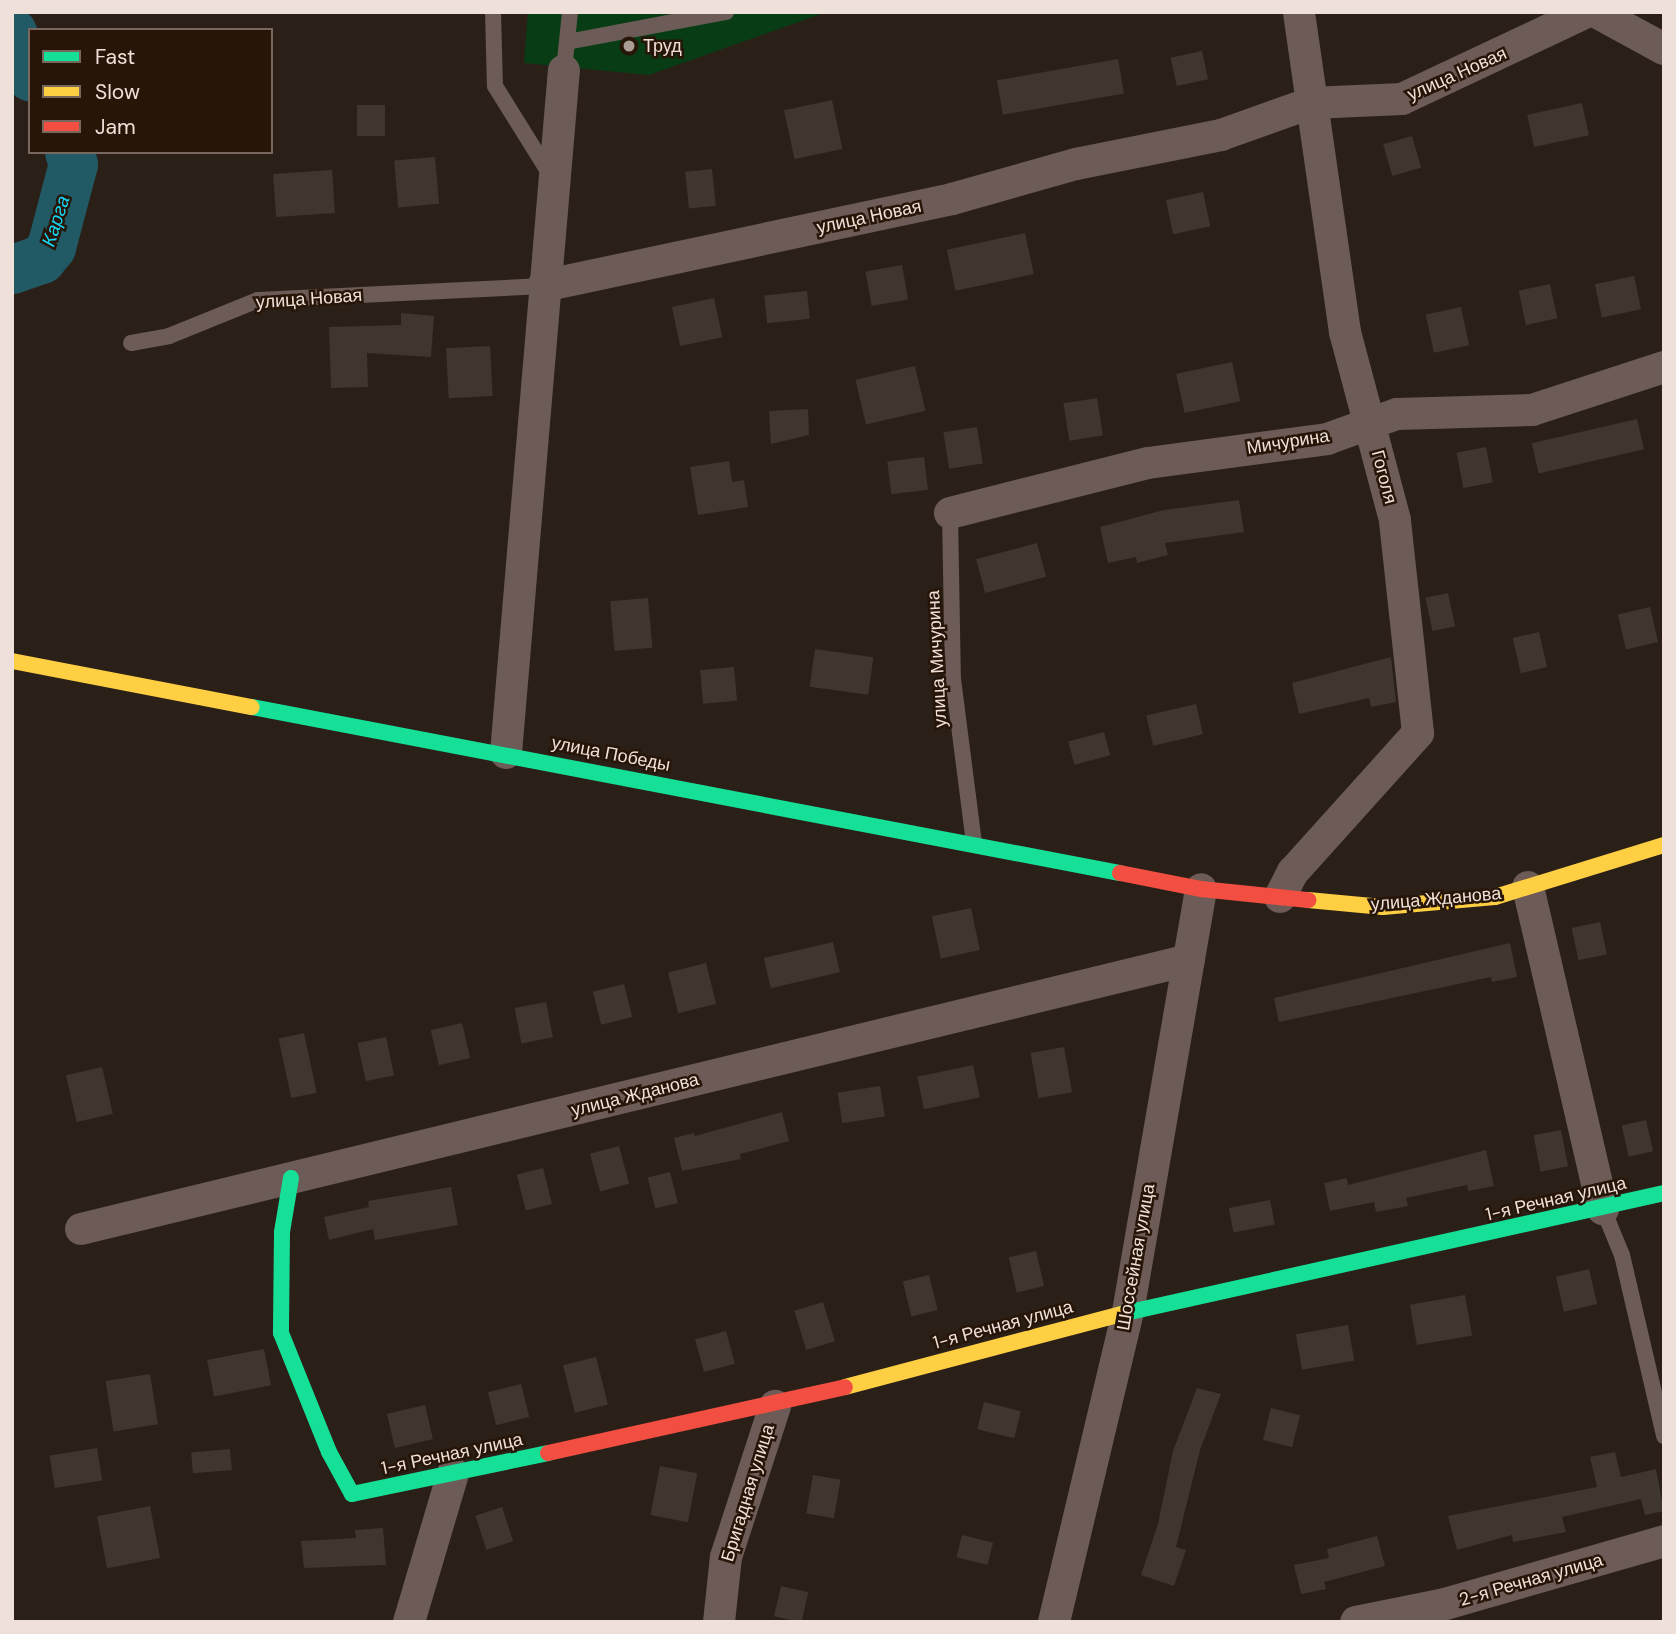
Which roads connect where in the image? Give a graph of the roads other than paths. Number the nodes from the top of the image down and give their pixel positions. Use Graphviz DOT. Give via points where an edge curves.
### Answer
graph roads {
  1 [pos="493,12"];
  2 [pos="570,12"];
  3 [pos="726,12"];
  4 [pos="1299,12"];
  5 [pos="1587,12"];
  6 [pos="1596,12"];
  7 [pos="1664,49"];
  8 [pos="566,56"];
  9 [pos="1311,103"];
  10 [pos="554,181"];
  11 [pos="543,286"];
  12 [pos="131,343"];
  13 [pos="1664,367"];
  14 [pos="1369,421"];
  15 [pos="950,513"];
  16 [pos="12,661"];
  17 [pos="506,753"];
  18 [pos="974,843"];
  19 [pos="1664,845"];
  20 [pos="1528,887"];
  21 [pos="1201,889"];
  22 [pos="1280,897"];
  23 [pos="1189,960"];
  24 [pos="291,1178"];
  25 [pos="1664,1193"];
  26 [pos="1603,1209"];
  27 [pos="81,1229"];
  28 [pos="1128,1312"];
  29 [pos="775,1406"];
  30 [pos="1664,1436"];
  31 [pos="453,1473"];
  32 [pos="1664,1541"];
  33 [pos="409,1622"];
  34 [pos="719,1622"];
  35 [pos="1054,1622"];
  36 [pos="1356,1622"];
  1 -- 10 [label="lane" via="495,86"];
  2 -- 8 [label="lane"];
  3 -- 8 [label="lane"];
  4 -- 9 [label="street, Гоголя"];
  5 -- 9 [label="street, улица Новая" via="1402,99"];
  6 -- 7 [label="street"];
  8 -- 10 [label="street"];
  9 -- 11 [label="street, улица Новая" via="1222,135 1076,164 952,199"];
  9 -- 14 [label="street, Гоголя" via="1345,332"];
  10 -- 11 [label="street"];
  11 -- 12 [label="lane, улица Новая" via="258,300 169,336"];
  11 -- 17 [label="street"];
  13 -- 14 [label="street, Мичурина" via="1532,410 1397,414"];
  14 -- 15 [label="street, Мичурина" via="1327,439 1149,463"];
  14 -- 22 [label="street, Гоголя" via="1395,520 1418,733 1293,872"];
  15 -- 18 [label="lane, улица Мичурина" via="953,679"];
  16 -- 17 [label="street, улица Победы"];
  17 -- 18 [label="street, улица Победы"];
  18 -- 21 [label="street, улица Победы"];
  19 -- 20 [label="street, улица Жданова"];
  20 -- 22 [label="street, улица Жданова" via="1495,897 1383,907"];
  20 -- 26 [label="street"];
  21 -- 22 [label="street, улица Жданова"];
  21 -- 23 [label="street, Шоссейная улица"];
  23 -- 24 [label="street, улица Жданова"];
  23 -- 28 [label="street, Шоссейная улица"];
  24 -- 27 [label="street, улица Жданова"];
  24 -- 31 [label="street, 1-я Речная улица" via="282,1231 281,1333 329,1452 352,1494"];
  25 -- 26 [label="street, 1-я Речная улица"];
  26 -- 28 [label="street, 1-я Речная улица"];
  26 -- 30 [label="lane" via="1622,1255"];
  28 -- 29 [label="street, 1-я Речная улица"];
  28 -- 35 [label="street, Шоссейная улица"];
  29 -- 31 [label="street, 1-я Речная улица"];
  29 -- 34 [label="street, Бригадная улица" via="726,1557"];
  31 -- 33 [label="street"];
  32 -- 36 [label="street, 2-я Речная улица" via="1445,1604"];
}
